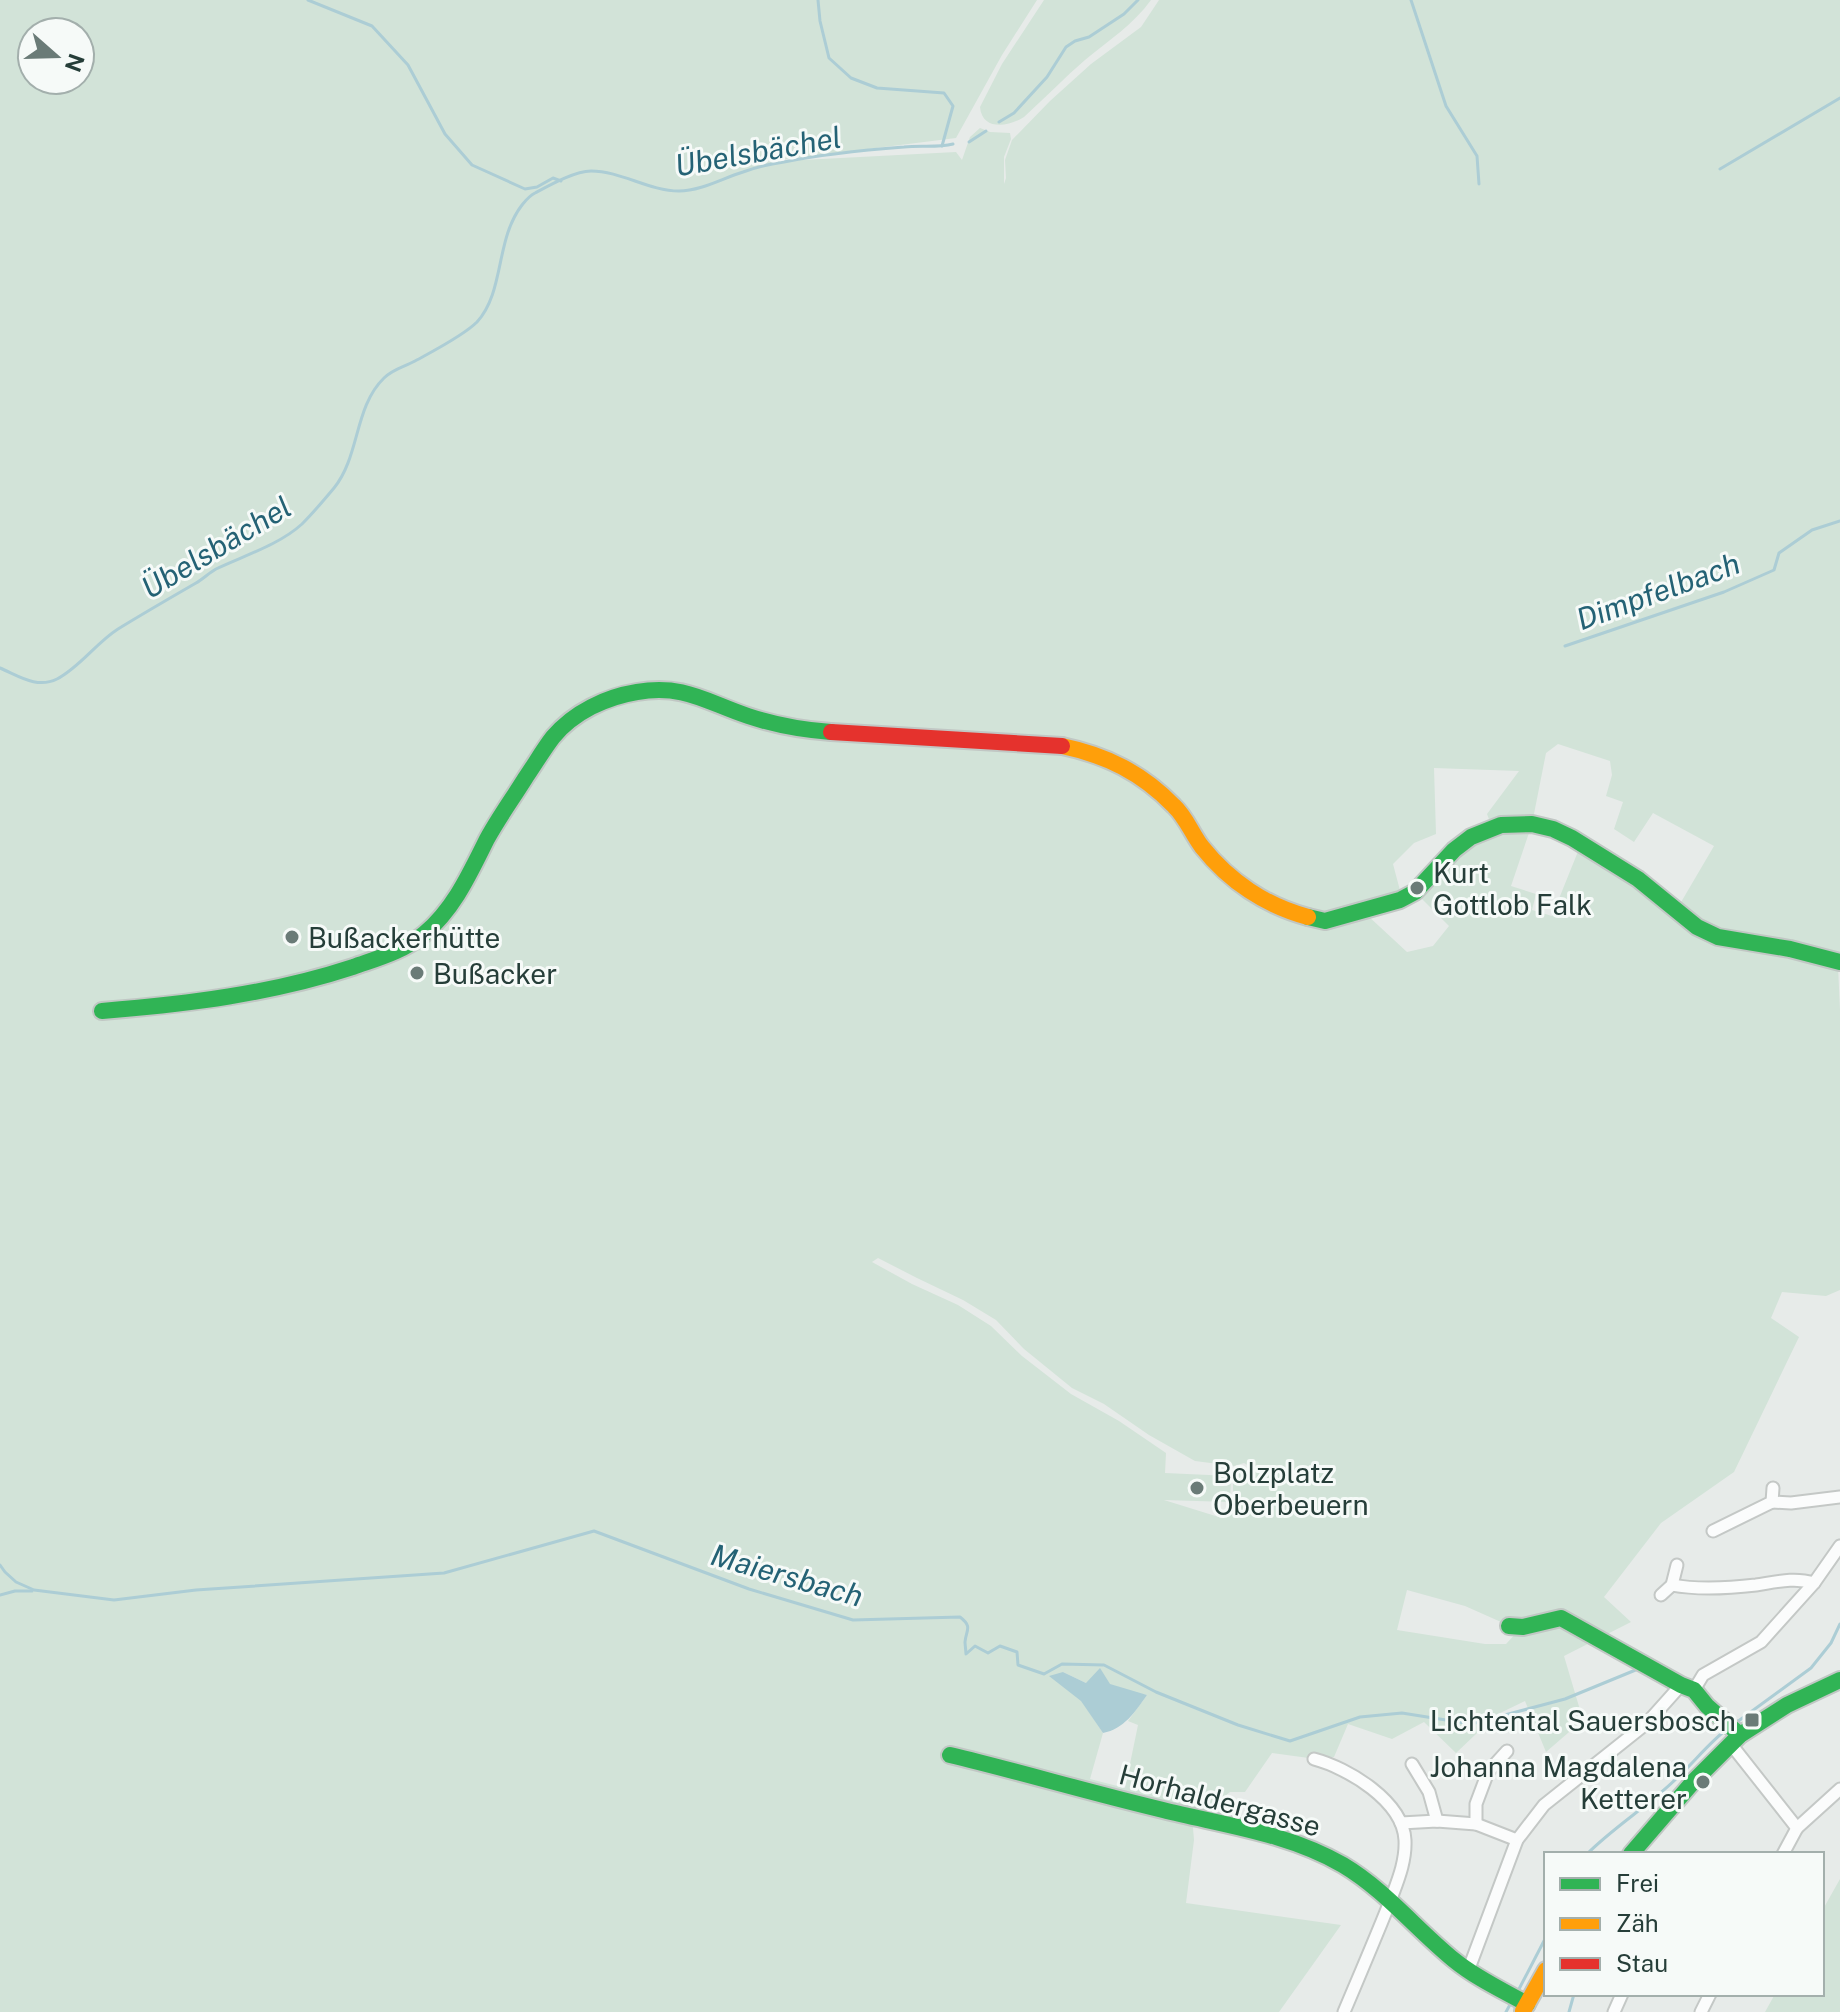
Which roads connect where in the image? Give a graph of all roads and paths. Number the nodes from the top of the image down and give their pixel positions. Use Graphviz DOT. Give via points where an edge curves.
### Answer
graph roads {
  1 [pos="1840,962"];
  2 [pos="102,1011"];
  3 [pos="1773,1488"];
  4 [pos="1840,1497"];
  5 [pos="1772,1502"];
  6 [pos="1713,1531"];
  7 [pos="1840,1546"];
  8 [pos="1677,1565"];
  9 [pos="1814,1583"];
  10 [pos="1672,1585"];
  11 [pos="1661,1595"];
  12 [pos="1509,1626"];
  13 [pos="1840,1680"];
  14 [pos="1688,1687"];
  15 [pos="1733,1732"];
  16 [pos="1507,1751"];
  17 [pos="950,1755"];
  18 [pos="1314,1759"];
  19 [pos="1412,1764"];
  20 [pos="1840,1789"];
  21 [pos="1437,1821"];
  22 [pos="1401,1823"];
  23 [pos="1476,1824"];
  24 [pos="1797,1828"];
  25 [pos="1517,1840"];
  26 [pos="1633,1852"];
  27 [pos="1784,1852"];
  28 [pos="1390,1900"];
  29 [pos="1468,1971"];
  30 [pos="1544,1973"];
  31 [pos="1521,2003"];
  32 [pos="1344,2012"];
  1 -- 2 [label="street" via="1718,937 1572,838 1532,824 1480,832 1454,850 1408,897 1325,921 1274,905 1241,885 1211,858 1165,796 1135,772 1094,753 1064,746 807,730 737,712 698,694 645,690 595,705 556,734 495,824 462,891 408,947 342,971 234,996"];
  3 -- 5 [label="street"];
  4 -- 5 [label="street"];
  5 -- 6 [label="street"];
  7 -- 9 [label="street"];
  8 -- 10 [label="street"];
  9 -- 10 [label="street" via="1800,1579 1737,1586"];
  9 -- 14 [label="street" via="1761,1642"];
  10 -- 11 [label="street"];
  12 -- 14 [label="street" via="1520,1629 1561,1618"];
  13 -- 15 [label="street"];
  14 -- 15 [label="street"];
  14 -- 25 [label="street" via="1544,1805"];
  15 -- 24 [label="street"];
  15 -- 26 [label="street"];
  16 -- 23 [label="street" via="1488,1772 1476,1804"];
  17 -- 28 [label="street, Horhaldergasse" via="1299,1843 1343,1865"];
  18 -- 22 [label="street" via="1379,1794"];
  19 -- 21 [label="street" via="1429,1792"];
  20 -- 24 [label="street"];
  21 -- 22 [label="street"];
  21 -- 23 [label="street"];
  22 -- 28 [label="street" via="1402,1872"];
  23 -- 25 [label="street"];
  24 -- 27 [label="street"];
  25 -- 29 [label="street"];
  28 -- 29 [label="street, Horhaldergasse"];
  28 -- 32 [label="street"];
  29 -- 31 [label="street, Horhaldergasse"];
  30 -- 31 [label="street"];
}
